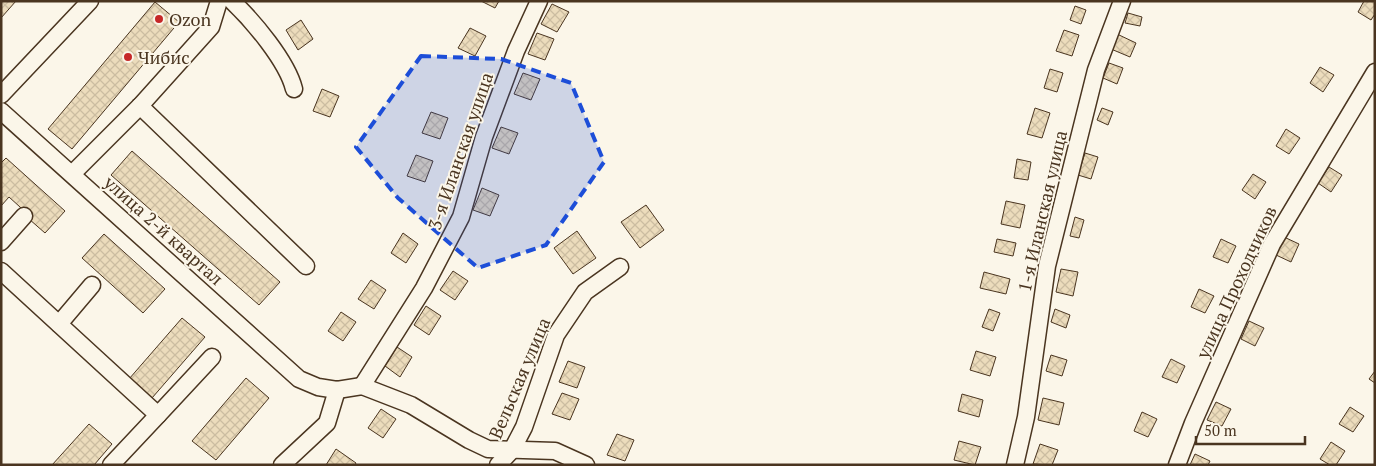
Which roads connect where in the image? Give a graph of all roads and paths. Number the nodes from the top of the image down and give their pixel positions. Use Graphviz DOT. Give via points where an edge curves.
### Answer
graph roads {
  1 [pos="90,1"];
  2 [pos="219,1"];
  3 [pos="232,1"];
  4 [pos="539,1"];
  5 [pos="1122,1"];
  6 [pos="1375,72"];
  7 [pos="294,89"];
  8 [pos="1,95"];
  9 [pos="140,106"];
  10 [pos="1,111"];
  11 [pos="72,174"];
  12 [pos="24,216"];
  13 [pos="1,242"];
  14 [pos="306,266"];
  15 [pos="620,267"];
  16 [pos="1,271"];
  17 [pos="92,285"];
  18 [pos="59,324"];
  19 [pos="212,357"];
  20 [pos="362,386"];
  21 [pos="338,390"];
  22 [pos="158,415"];
  23 [pos="512,450"];
  24 [pos="112,465"];
  25 [pos="282,465"];
  26 [pos="498,465"];
  27 [pos="586,465"];
  28 [pos="1015,465"];
  29 [pos="1177,465"];
  1 -- 8 [label="street"];
  2 -- 9 [label="street" via="211,27"];
  3 -- 7 [label="street" via="283,61"];
  4 -- 20 [label="street, 3-я Иланская улица" via="516,51 484,137 462,218 424,288"];
  5 -- 28 [label="street, 1-я Иланская улица" via="1096,70 1047,266 1026,417"];
  6 -- 29 [label="street, улица Проходчиков" via="1272,244"];
  9 -- 11 [label="street"];
  9 -- 14 [label="street"];
  10 -- 11 [label="street, улица 2-й квартал"];
  11 -- 21 [label="street, улица 2-й квартал" via="299,378 318,387"];
  12 -- 13 [label="street"];
  15 -- 23 [label="street, Вельская улица" via="585,292 556,335 524,427"];
  16 -- 18 [label="street"];
  17 -- 18 [label="street"];
  18 -- 22 [label="street"];
  19 -- 22 [label="street"];
  20 -- 21 [label="street"];
  20 -- 23 [label="street" via="411,404 488,449"];
  21 -- 25 [label="street" via="327,423"];
  22 -- 24 [label="street"];
  23 -- 26 [label="street, Вельская улица"];
  23 -- 27 [label="street" via="555,452"];
}
